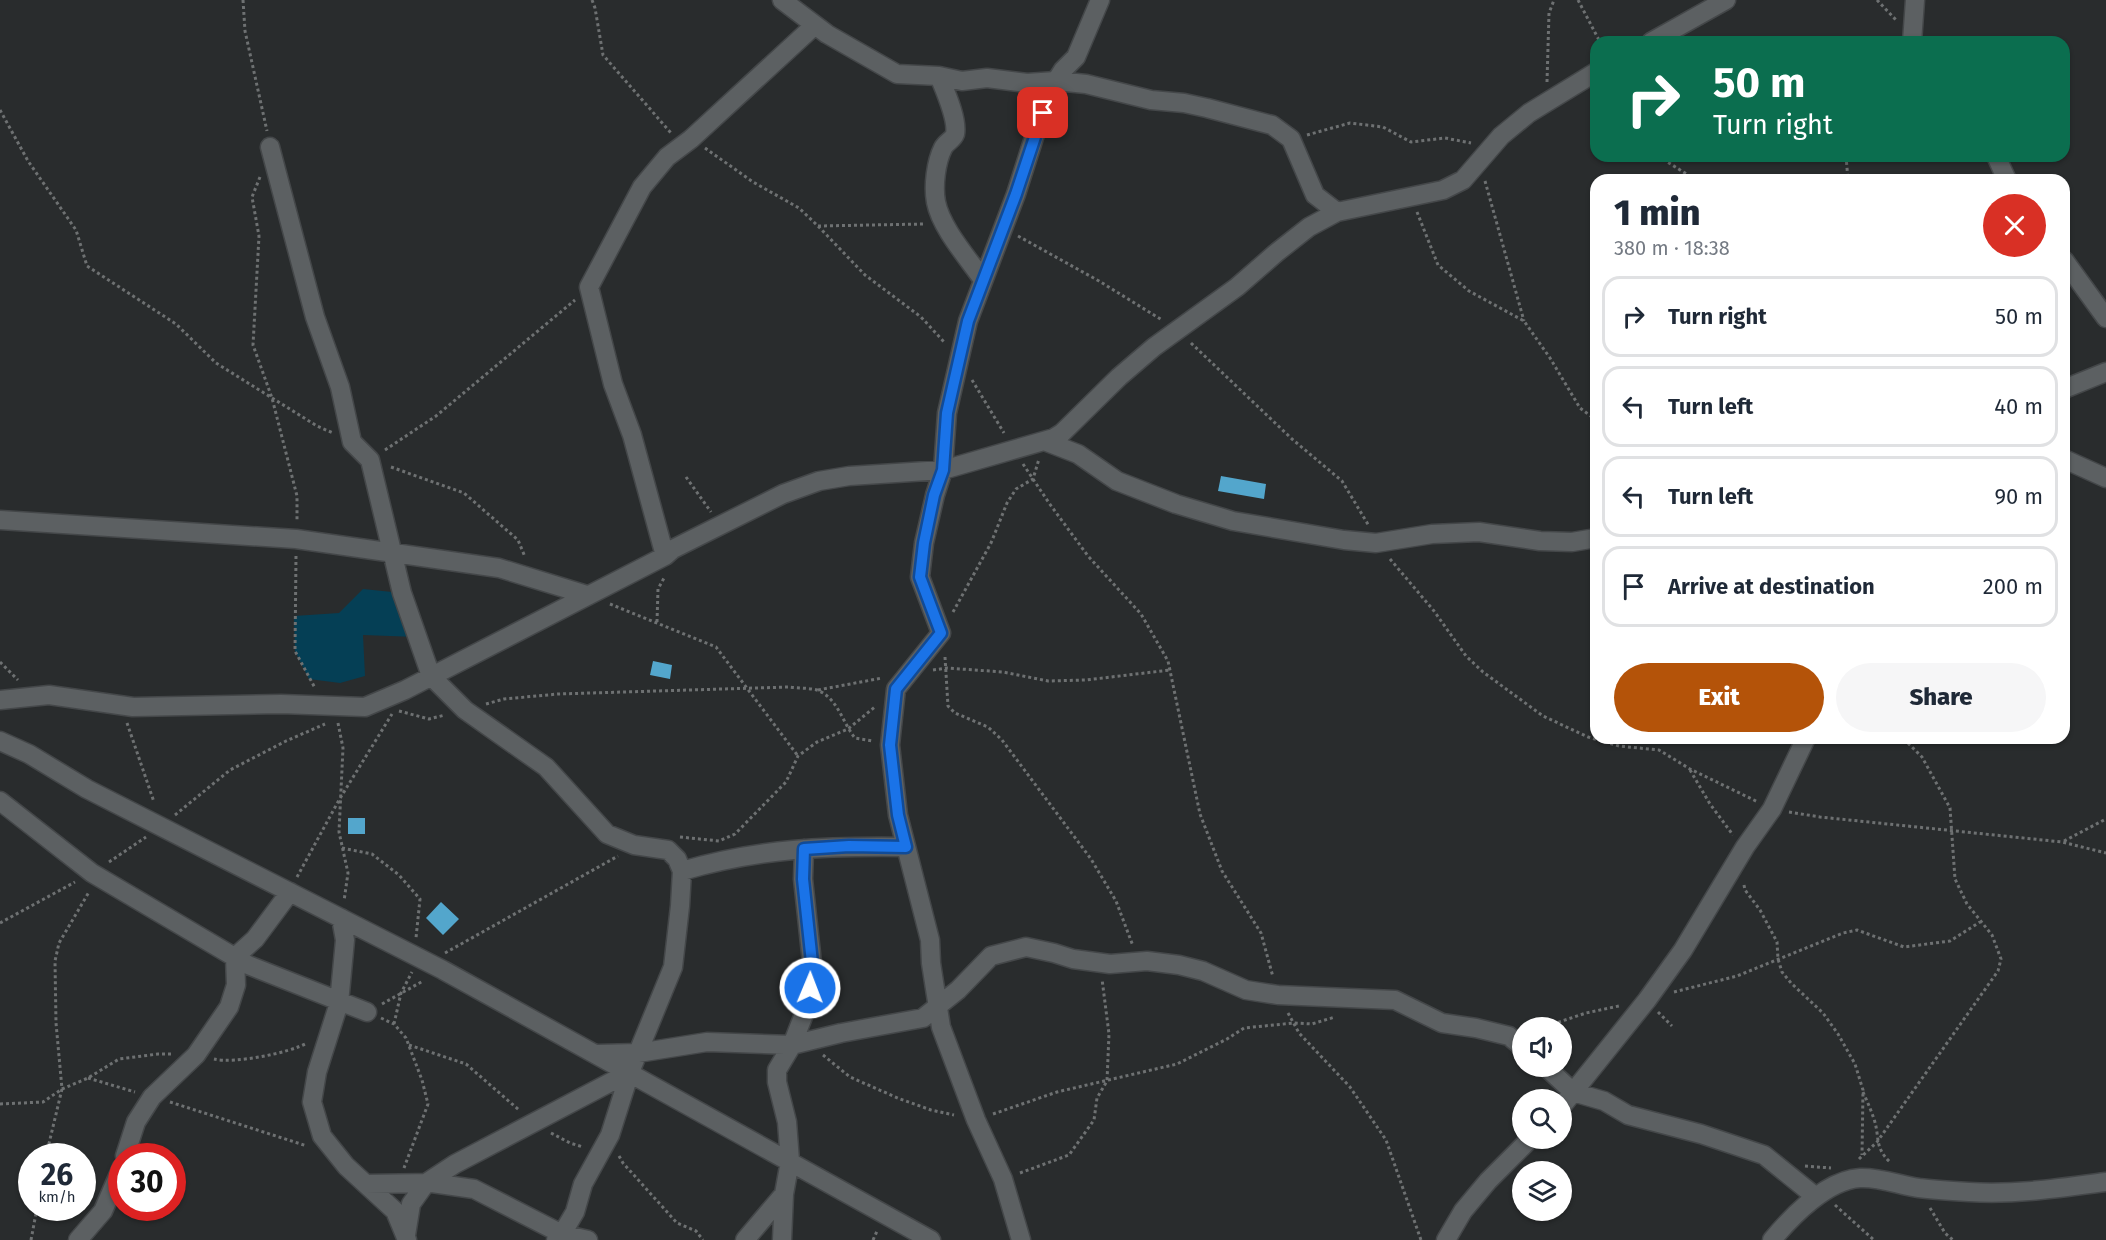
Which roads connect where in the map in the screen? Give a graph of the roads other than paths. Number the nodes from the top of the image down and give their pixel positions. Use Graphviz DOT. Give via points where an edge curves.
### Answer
graph roads {
  1 [pos="782,0"];
  2 [pos="1100,0"];
  3 [pos="1726,0"];
  4 [pos="1916,0"];
  5 [pos="815,25"];
  6 [pos="1661,36"];
  7 [pos="1913,36"];
  8 [pos="939,76"];
  9 [pos="1590,76"];
  10 [pos="1054,81"];
  11 [pos="270,147"];
  12 [pos="1337,212"];
  13 [pos="2070,268"];
  14 [pos="983,280"];
  15 [pos="2106,318"];
  16 [pos="2106,372"];
  17 [pos="2070,387"];
  18 [pos="1044,442"];
  19 [pos="2106,460"];
  20 [pos="2070,461"];
  21 [pos="2085,467"];
  22 [pos="943,470"];
  23 [pos="2106,478"];
  24 [pos="0,520"];
  25 [pos="1590,538"];
  26 [pos="391,552"];
  27 [pos="668,563"];
  28 [pos="587,595"];
  29 [pos="431,676"];
  30 [pos="0,700"];
  31 [pos="0,741"];
  32 [pos="1803,744"];
  33 [pos="0,801"];
  34 [pos="906,847"];
  35 [pos="804,849"];
  36 [pos="682,871"];
  37 [pos="290,892"];
  38 [pos="341,918"];
  39 [pos="235,957"];
  40 [pos="339,1003"];
  41 [pos="939,1006"];
  42 [pos="367,1012"];
  43 [pos="1512,1039"];
  44 [pos="792,1045"];
  45 [pos="638,1053"];
  46 [pos="598,1054"];
  47 [pos="630,1072"];
  48 [pos="1572,1094"];
  49 [pos="1572,1099"];
  50 [pos="129,1143"];
  51 [pos="1520,1149"];
  52 [pos="790,1161"];
  53 [pos="2106,1182"];
  54 [pos="426,1183"];
  55 [pos="366,1184"];
  56 [pos="784,1194"];
  57 [pos="1816,1197"];
  58 [pos="108,1199"];
  59 [pos="559,1237"];
  60 [pos="404,1239"];
  61 [pos="78,1240"];
  62 [pos="588,1240"];
  63 [pos="745,1240"];
  64 [pos="782,1240"];
  65 [pos="931,1240"];
  66 [pos="1021,1240"];
  67 [pos="1446,1240"];
  68 [pos="1772,1240"];
  1 -- 5 [label="street"];
  2 -- 10 [label="street" via="1076,57"];
  3 -- 6 [label="street"];
  4 -- 7 [label="street"];
  5 -- 8 [label="street" via="888,71"];
  5 -- 27 [label="street" via="667,157 642,187 589,287 613,384 632,435"];
  8 -- 10 [label="street" via="962,81"];
  8 -- 14 [label="street" via="953,113 955,132 938,162 936,201 946,226"];
  9 -- 12 [label="street" via="1529,114 1496,142 1463,180 1443,190"];
  10 -- 12 [label="street" via="1184,103 1272,125 1291,139 1315,195"];
  10 -- 14 [label="street"];
  11 -- 26 [label="street" via="315,316 340,387 352,442 370,460"];
  12 -- 18 [label="street" via="1275,252 1237,287 1119,378 1062,433"];
  13 -- 15 [label="street"];
  14 -- 22 [label="street" via="968,321 947,413"];
  16 -- 17 [label="street"];
  18 -- 22 [label="street"];
  18 -- 25 [label="street" via="1078,454 1117,481 1233,521 1376,543 1432,534 1479,532 1539,541"];
  19 -- 21 [label="street"];
  20 -- 21 [label="street"];
  21 -- 23 [label="street"];
  22 -- 27 [label="street" via="819,481 783,494 673,549"];
  22 -- 34 [label="street" via="934,495 920,577 941,633 896,689 890,745"];
  24 -- 26 [label="street" via="296,539"];
  26 -- 28 [label="street" via="499,568"];
  26 -- 29 [label="street"];
  27 -- 28 [label="street"];
  28 -- 29 [label="street"];
  29 -- 30 [label="street" via="365,707 333,712 281,704 134,707 49,695"];
  29 -- 36 [label="street" via="465,710 546,767 607,834 634,845 668,850"];
  31 -- 37 [label="street"];
  32 -- 48 [label="street" via="1772,809 1704,919 1647,1000"];
  33 -- 39 [label="street" via="92,873"];
  34 -- 35 [label="street"];
  34 -- 41 [label="street" via="930,940"];
  35 -- 36 [label="street" via="765,852"];
  35 -- 44 [label="street" via="803,879 813,972 808,1004"];
  36 -- 45 [label="street" via="673,967"];
  37 -- 38 [label="street"];
  37 -- 39 [label="street" via="255,939"];
  38 -- 40 [label="street" via="345,940"];
  38 -- 46 [label="street"];
  39 -- 40 [label="street"];
  39 -- 50 [label="street" via="236,985 229,1007 196,1055 152,1097 136,1122"];
  40 -- 42 [label="street"];
  40 -- 55 [label="street" via="317,1072 312,1102 322,1136 345,1166"];
  41 -- 43 [label="street" via="991,956 1026,947 1099,963 1179,964 1246,990 1278,995 1395,1000 1442,1023"];
  41 -- 44 [label="street" via="923,1018"];
  41 -- 66 [label="street" via="941,1027 1003,1179"];
  44 -- 45 [label="street" via="707,1042"];
  44 -- 52 [label="street" via="777,1070"];
  45 -- 46 [label="street"];
  45 -- 47 [label="street"];
  46 -- 47 [label="street"];
  47 -- 52 [label="street"];
  47 -- 54 [label="street"];
  47 -- 59 [label="street" via="610,1135 583,1184 575,1212"];
  49 -- 57 [label="street" via="1604,1101 1628,1115 1764,1155"];
  51 -- 67 [label="street" via="1488,1180"];
  52 -- 56 [label="street"];
  52 -- 65 [label="street"];
  53 -- 57 [label="street" via="1999,1194 1917,1188 1860,1178 1843,1182"];
  54 -- 55 [label="street"];
  54 -- 59 [label="street" via="474,1189"];
  54 -- 60 [label="street" via="411,1204"];
  55 -- 60 [label="street" via="395,1211"];
  56 -- 63 [label="street"];
  56 -- 64 [label="street"];
  57 -- 68 [label="street"];
  58 -- 61 [label="street"];
  59 -- 62 [label="street"];
}
